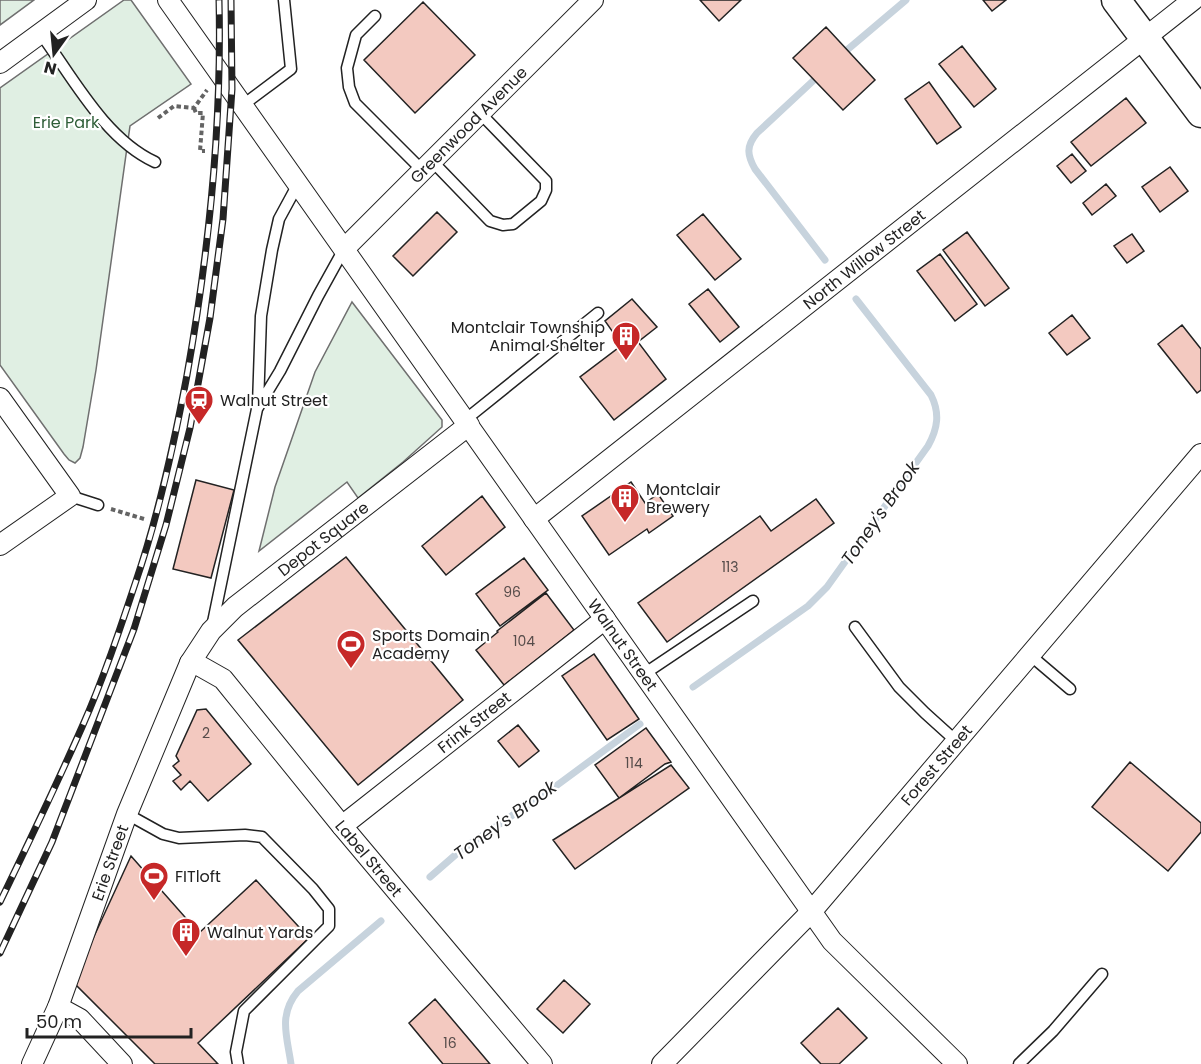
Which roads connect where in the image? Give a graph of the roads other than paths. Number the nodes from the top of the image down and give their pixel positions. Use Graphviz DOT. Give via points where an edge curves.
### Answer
graph roads {
  1 [pos="86,0"];
  2 [pos="168,0"];
  3 [pos="284,0"];
  4 [pos="593,0"];
  5 [pos="1116,0"];
  6 [pos="1193,0"];
  7 [pos="375,16"];
  8 [pos="41,34"];
  9 [pos="1144,38"];
  10 [pos="0,63"];
  11 [pos="243,105"];
  12 [pos="480,113"];
  13 [pos="1201,113"];
  14 [pos="155,162"];
  15 [pos="427,166"];
  16 [pos="298,184"];
  17 [pos="344,249"];
  18 [pos="598,313"];
  19 [pos="0,398"];
  20 [pos="258,409"];
  21 [pos="466,422"];
  22 [pos="1201,454"];
  23 [pos="70,496"];
  24 [pos="98,505"];
  25 [pos="534,519"];
  26 [pos="0,545"];
  27 [pos="753,601"];
  28 [pos="605,619"];
  29 [pos="855,627"];
  30 [pos="211,631"];
  31 [pos="1030,655"];
  32 [pos="190,663"];
  33 [pos="644,674"];
  34 [pos="1070,689"];
  35 [pos="956,741"];
  36 [pos="127,814"];
  37 [pos="342,826"];
  38 [pos="811,912"];
  39 [pos="1102,974"];
  40 [pos="58,1007"];
  41 [pos="32,1064"];
  42 [pos="122,1064"];
  43 [pos="238,1064"];
  44 [pos="542,1064"];
  45 [pos="662,1064"];
  46 [pos="957,1064"];
  47 [pos="1019,1064"];
  1 -- 8 [label="street"];
  2 -- 11 [label="street, Walnut Street"];
  3 -- 11 [label="lane" via="291,69"];
  4 -- 12 [label="street, Greenwood Avenue"];
  5 -- 9 [label="street"];
  6 -- 9 [label="street, North Willow Street"];
  7 -- 15 [label="lane" via="356,35 347,68 349,87 355,103"];
  8 -- 10 [label="street"];
  8 -- 14 [label="lane" via="110,130 135,152"];
  9 -- 13 [label="street"];
  9 -- 25 [label="street, North Willow Street"];
  11 -- 16 [label="street, Walnut Street"];
  12 -- 15 [label="street, Greenwood Avenue"];
  12 -- 15 [label="lane" via="546,181 541,201 513,224 503,225 490,220"];
  15 -- 17 [label="street, Greenwood Avenue"];
  16 -- 17 [label="street, Walnut Street"];
  16 -- 20 [label="lane" via="279,219 261,316"];
  17 -- 20 [label="lane"];
  17 -- 21 [label="street, Walnut Street"];
  18 -- 21 [label="lane"];
  19 -- 23 [label="street"];
  20 -- 30 [label="lane"];
  21 -- 25 [label="street, Walnut Street"];
  21 -- 30 [label="street, Depot Square" via="235,607"];
  22 -- 31 [label="street, Forest Street"];
  23 -- 24 [label="lane"];
  23 -- 26 [label="street"];
  25 -- 28 [label="street, Walnut Street"];
  27 -- 33 [label="lane"];
  28 -- 33 [label="street, Walnut Street"];
  28 -- 37 [label="street, Frink Street"];
  29 -- 35 [label="lane" via="899,687"];
  30 -- 32 [label="street, Depot Square"];
  31 -- 34 [label="lane"];
  31 -- 35 [label="street, Forest Street"];
  32 -- 36 [label="street, Erie Street"];
  32 -- 37 [label="street, Label Street" via="223,679"];
  33 -- 38 [label="street, Walnut Street"];
  35 -- 38 [label="street, Forest Street"];
  36 -- 40 [label="street, Erie Street"];
  36 -- 43 [label="lane" via="163,834 179,838 262,837 329,909 329,926 244,1011 236,1052"];
  37 -- 44 [label="street, Label Street"];
  38 -- 45 [label="street, Forest Street"];
  38 -- 46 [label="street, Walnut Street" via="832,941"];
  39 -- 47 [label="lane"];
  40 -- 41 [label="street, Erie Street"];
  40 -- 42 [label="street" via="80,1019"];
}
